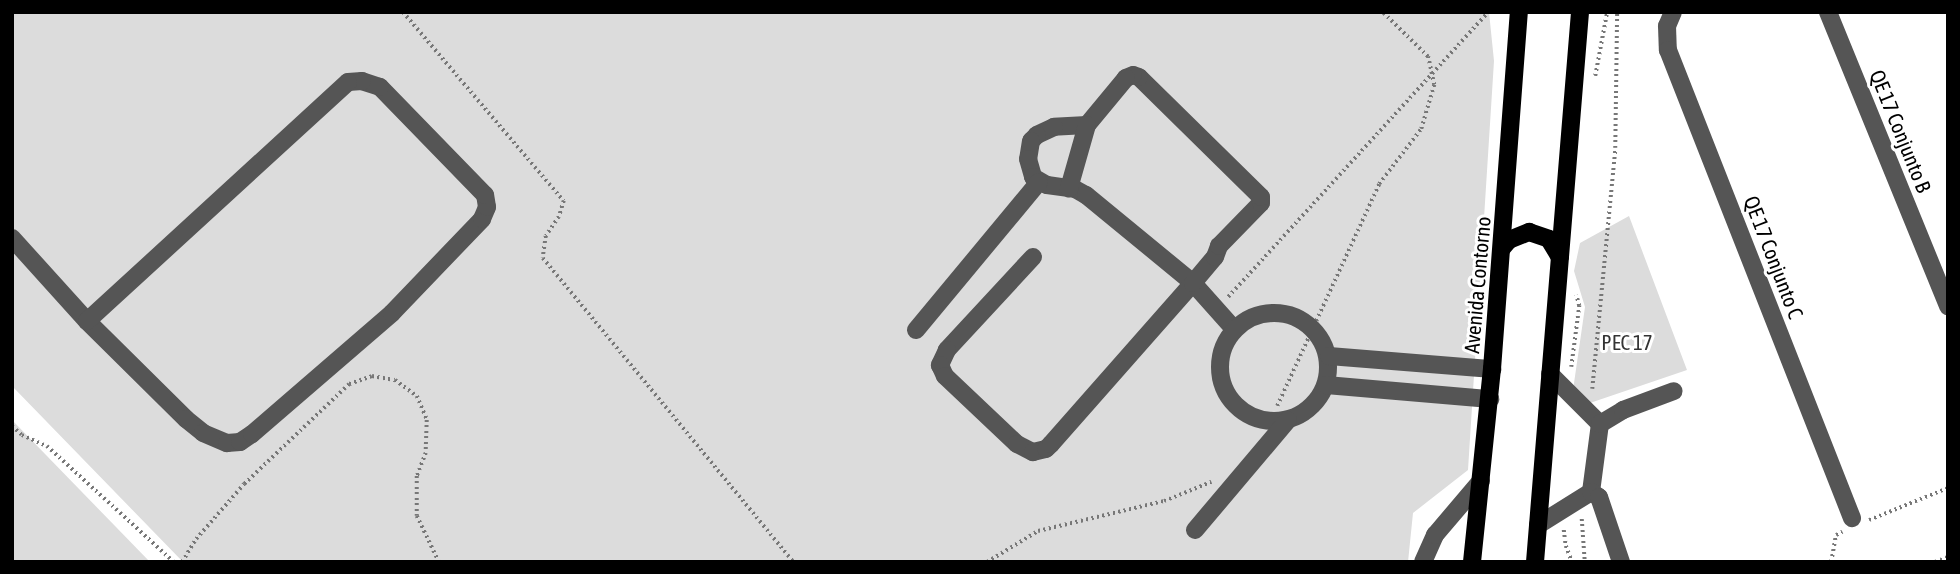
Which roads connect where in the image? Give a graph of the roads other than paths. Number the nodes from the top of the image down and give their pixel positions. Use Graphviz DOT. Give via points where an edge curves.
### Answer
graph roads {
  1 [pos="1519,12"];
  2 [pos="1580,12"];
  3 [pos="1673,12"];
  4 [pos="1828,12"];
  5 [pos="1087,125"];
  6 [pos="1039,182"];
  7 [pos="1069,188"];
  8 [pos="12,238"];
  9 [pos="1502,248"];
  10 [pos="1033,257"];
  11 [pos="1560,257"];
  12 [pos="1193,282"];
  13 [pos="1948,306"];
  14 [pos="88,321"];
  15 [pos="1234,329"];
  16 [pos="916,330"];
  17 [pos="1329,356"];
  18 [pos="1493,369"];
  19 [pos="1550,374"];
  20 [pos="1326,385"];
  21 [pos="1674,391"];
  22 [pos="1490,399"];
  23 [pos="1595,419"];
  24 [pos="1279,421"];
  25 [pos="1481,481"];
  26 [pos="1586,495"];
  27 [pos="1854,523"];
  28 [pos="1538,525"];
  29 [pos="1195,530"];
  30 [pos="1423,562"];
  31 [pos="1472,562"];
  32 [pos="1535,562"];
  33 [pos="1621,562"];
  1 -- 9 [label="main road, Avenida Contorno"];
  2 -- 11 [label="main road"];
  3 -- 27 [label="street, QE 17 Conjunto C" via="1667,26 1668,50"];
  4 -- 13 [label="street, QE 17 Conjunto B"];
  5 -- 6 [label="street" via="1044,130 1031,141 1029,169"];
  5 -- 7 [label="street"];
  5 -- 12 [label="street" via="1126,78 1139,77 1261,197 1261,203 1219,246"];
  6 -- 7 [label="street"];
  6 -- 16 [label="street"];
  7 -- 12 [label="street" via="1086,195"];
  8 -- 14 [label="street"];
  9 -- 11 [label="main road" via="1529,232 1549,239"];
  9 -- 18 [label="main road, Avenida Contorno"];
  10 -- 12 [label="street" via="947,350 940,365 945,376 1017,444 1033,452 1046,449"];
  11 -- 19 [label="main road"];
  12 -- 15 [label="street"];
  14 -- 14 [label="street" via="203,433 227,443 240,442 392,313 482,219 485,195 380,87 348,82"];
  15 -- 17 [label="street" via="1248,318 1274,312 1299,318 1314,328"];
  15 -- 24 [label="street" via="1220,360 1227,394 1245,413"];
  17 -- 18 [label="street"];
  17 -- 20 [label="street"];
  18 -- 22 [label="main road, Avenida Contorno"];
  19 -- 23 [label="street"];
  19 -- 28 [label="main road"];
  20 -- 22 [label="street"];
  20 -- 24 [label="street" via="1304,413"];
  21 -- 23 [label="street"];
  22 -- 25 [label="main road, Avenida Contorno"];
  23 -- 26 [label="street"];
  24 -- 29 [label="street"];
  25 -- 30 [label="street" via="1435,535"];
  25 -- 31 [label="main road, Avenida Contorno"];
  26 -- 28 [label="street"];
  26 -- 33 [label="street" via="1599,497"];
  28 -- 32 [label="main road"];
}
